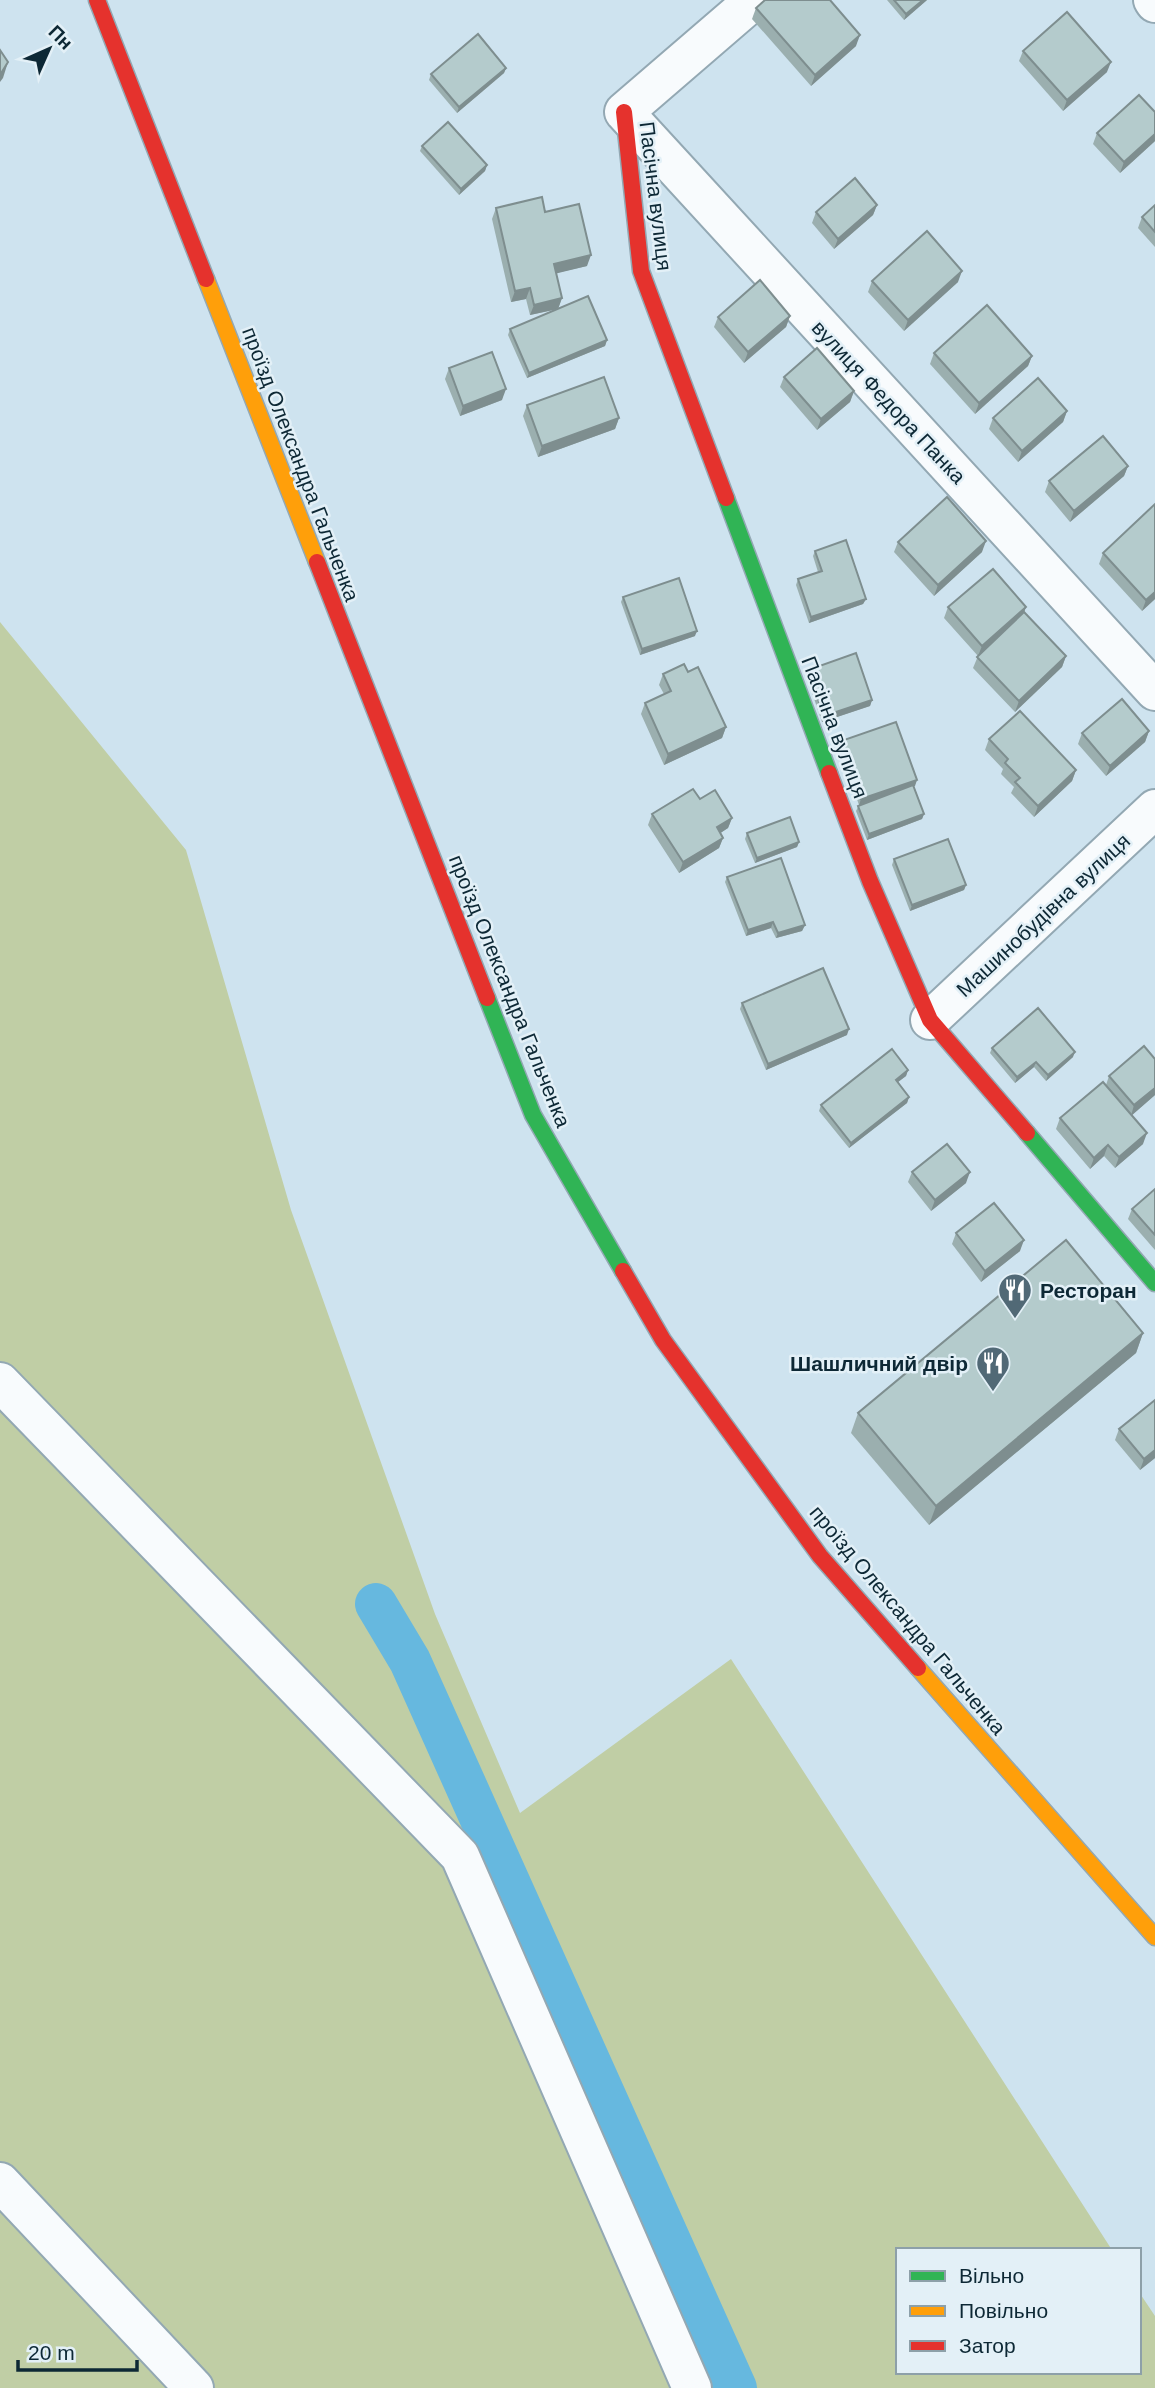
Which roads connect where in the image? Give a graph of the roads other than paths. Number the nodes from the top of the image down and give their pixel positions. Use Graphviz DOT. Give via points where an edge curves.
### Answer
graph roads {
  1 [pos="97,0"];
  2 [pos="754,0"];
  3 [pos="624,112"];
  4 [pos="1155,691"];
  5 [pos="1155,809"];
  6 [pos="930,1020"];
  7 [pos="1155,1283"];
  8 [pos="0,1382"];
  9 [pos="1155,1937"];
  10 [pos="0,2182"];
  11 [pos="194,2388"];
  12 [pos="692,2388"];
  1 -- 9 [label="main road, проїзд Олександра Гальченка" via="533,1115 663,1340 820,1556"];
  2 -- 3 [label="street"];
  3 -- 4 [label="street, вулиця Федора Панка"];
  3 -- 6 [label="main road, Пасічна вулиця" via="641,271 870,881"];
  5 -- 6 [label="street, Машинобудівна вулиця"];
  6 -- 7 [label="main road, Пасічна вулиця"];
  8 -- 12 [label="street" via="460,1856"];
  10 -- 11 [label="street"];
}
